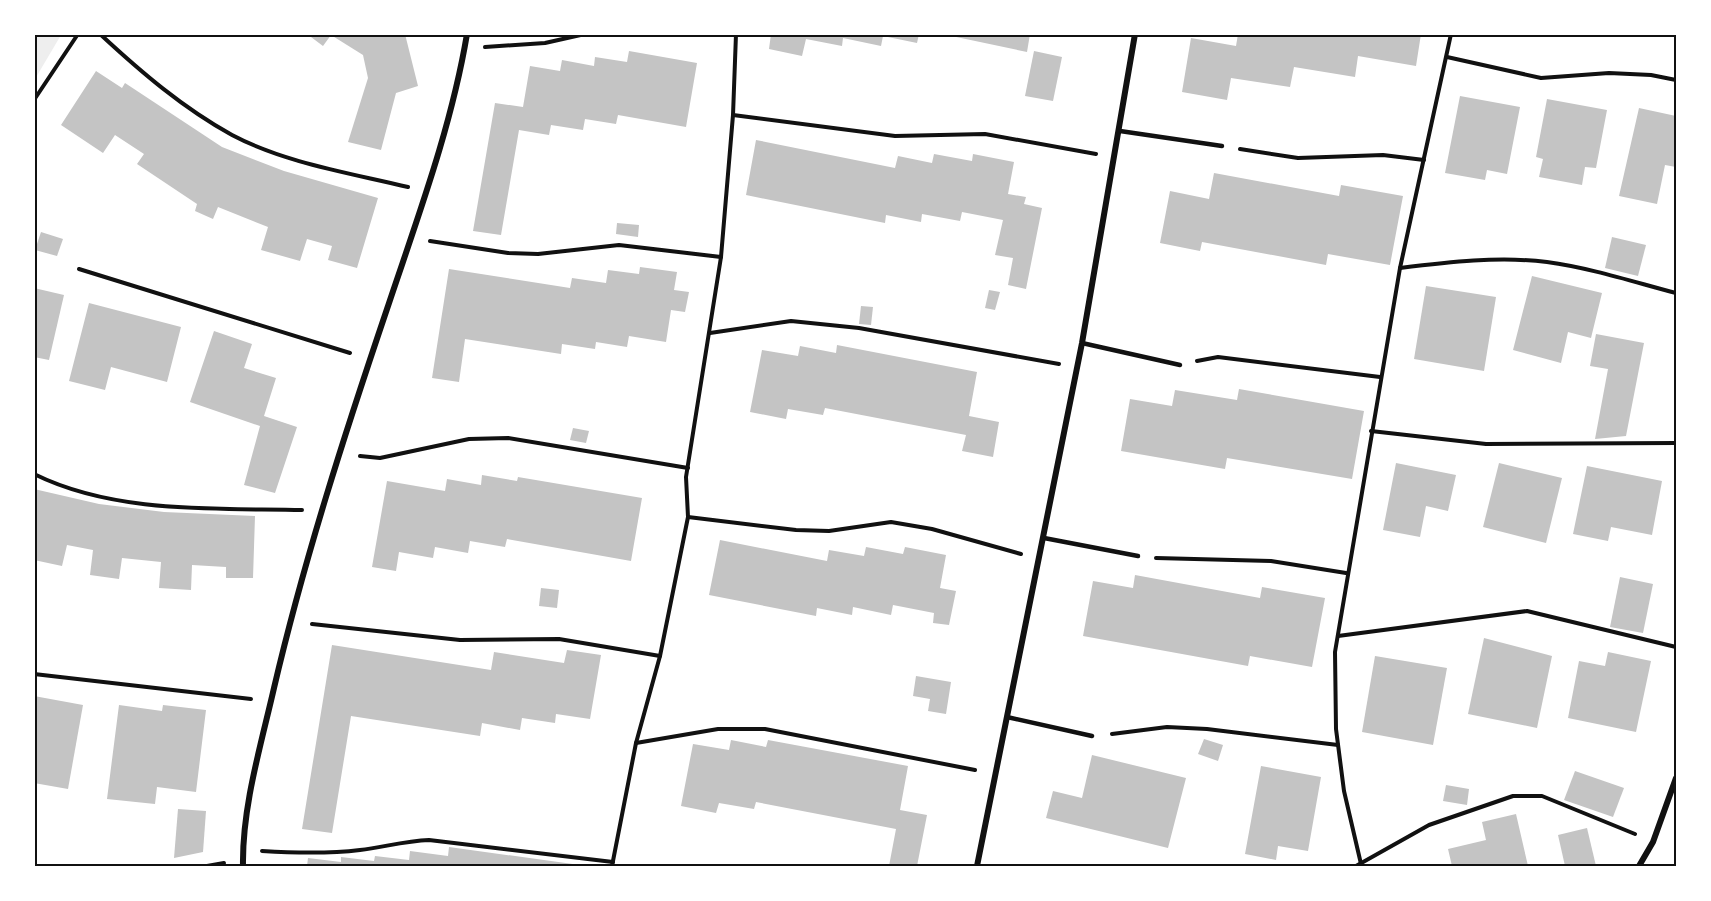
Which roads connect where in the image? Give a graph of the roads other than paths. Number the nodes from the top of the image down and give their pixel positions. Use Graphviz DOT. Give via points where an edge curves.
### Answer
graph roads {
  1 [pos="467,34"];
  2 [pos="1135,34"];
  3 [pos="1120,131"];
  4 [pos="1222,146"];
  5 [pos="1082,342"];
  6 [pos="1180,365"];
  7 [pos="1044,538"];
  8 [pos="1138,556"];
  9 [pos="1008,717"];
  10 [pos="1092,736"];
  11 [pos="1677,778"];
  12 [pos="243,867"];
  13 [pos="977,867"];
  14 [pos="1639,867"];
  1 -- 12 [label="street" via="427,192 370,359 290,621 250,802"];
  2 -- 3 [label="street"];
  3 -- 4 [label="lane"];
  3 -- 5 [label="street"];
  5 -- 6 [label="lane"];
  5 -- 7 [label="street"];
  7 -- 8 [label="lane"];
  7 -- 9 [label="street"];
  9 -- 10 [label="lane"];
  9 -- 13 [label="street"];
  11 -- 14 [label="street" via="1653,842"];
}
